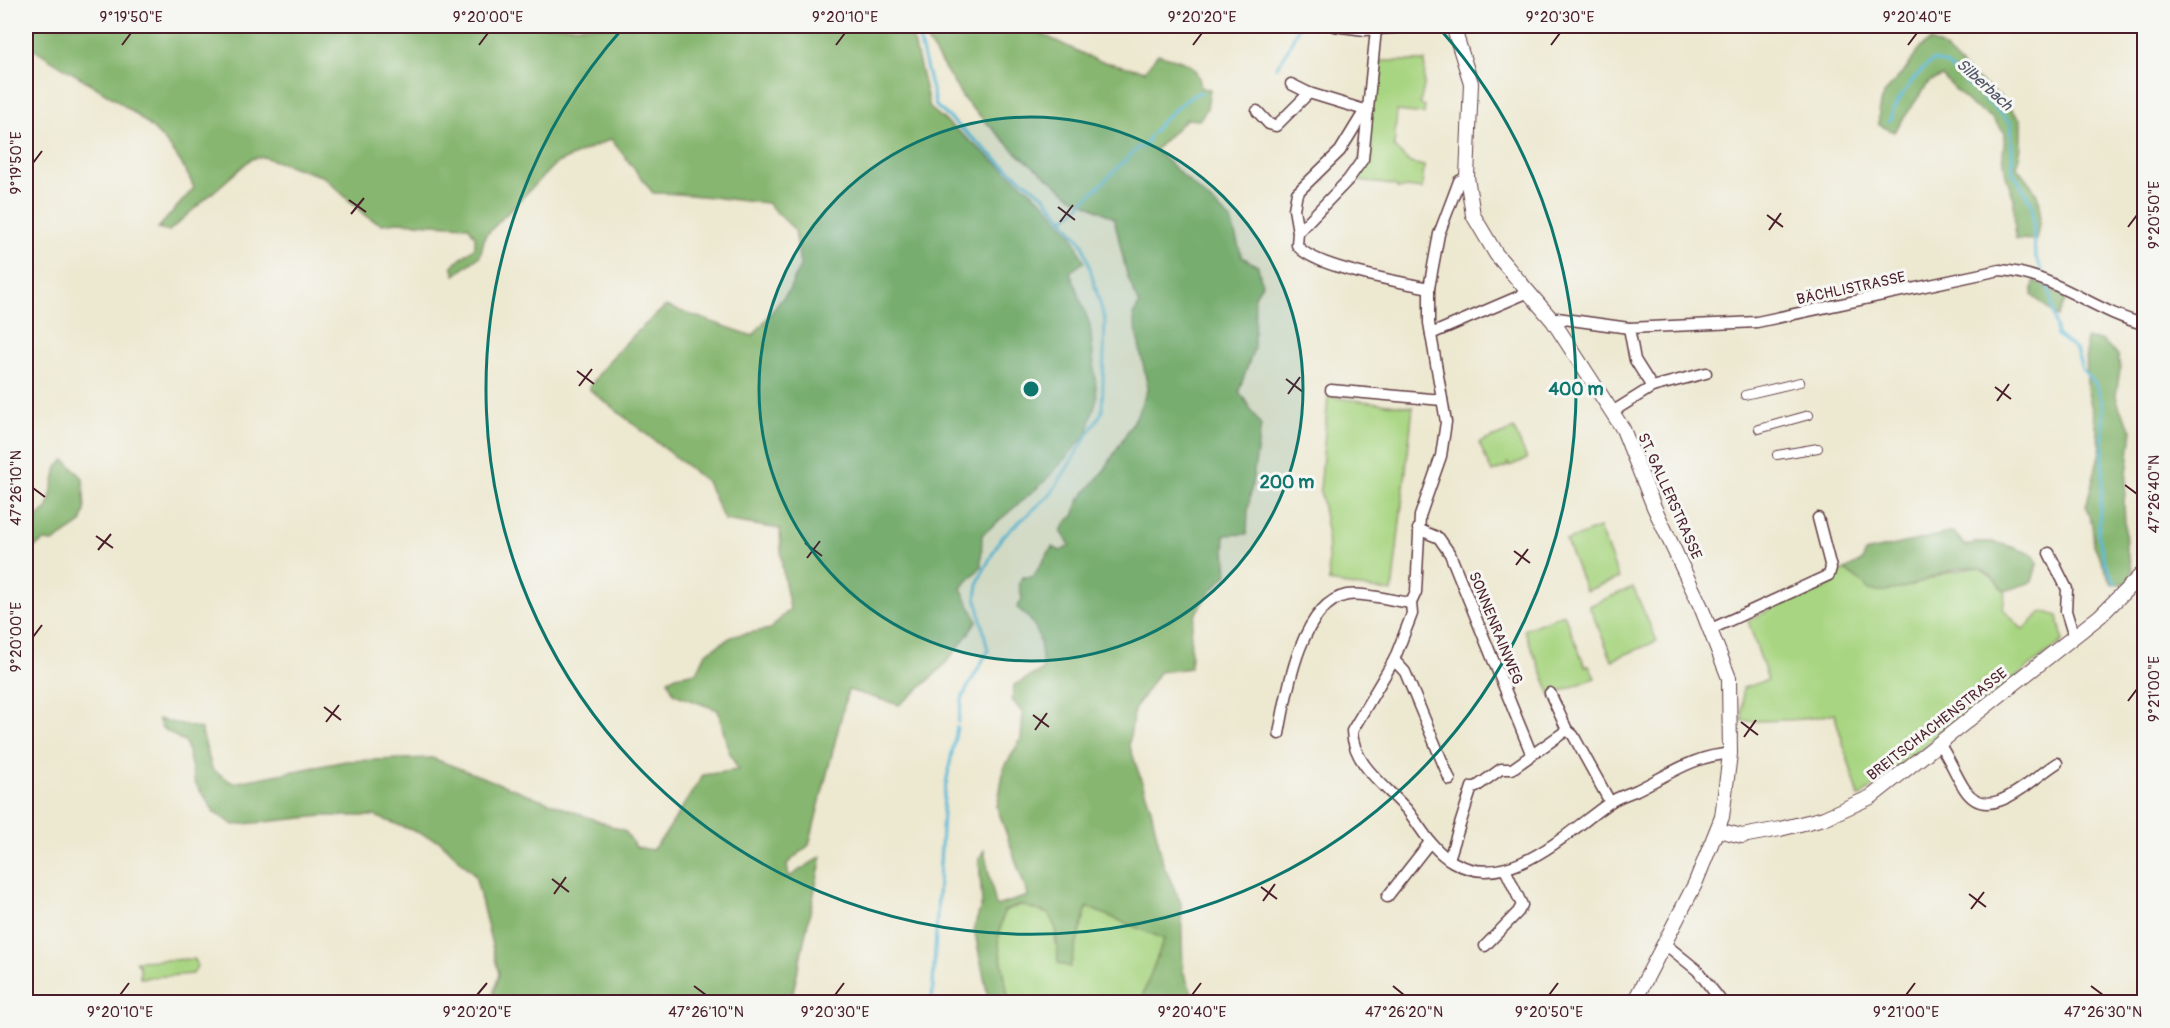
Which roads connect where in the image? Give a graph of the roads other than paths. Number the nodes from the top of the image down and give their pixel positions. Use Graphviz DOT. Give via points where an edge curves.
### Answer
graph roads {
  1 [pos="1334,26"];
  2 [pos="1418,26"];
  3 [pos="1453,26"];
  4 [pos="1376,30"];
  5 [pos="1291,84"];
  6 [pos="1309,93"];
  7 [pos="1257,111"];
  8 [pos="1368,111"];
  9 [pos="1467,177"];
  10 [pos="1298,232"];
  11 [pos="1429,288"];
  12 [pos="1529,292"];
  13 [pos="1553,321"];
  14 [pos="2145,324"];
  15 [pos="1629,328"];
  16 [pos="1431,334"];
  17 [pos="1706,373"];
  18 [pos="1800,382"];
  19 [pos="1652,387"];
  20 [pos="1331,390"];
  21 [pos="1745,395"];
  22 [pos="1442,400"];
  23 [pos="1612,412"];
  24 [pos="1809,415"];
  25 [pos="1759,429"];
  26 [pos="1818,448"];
  27 [pos="1777,455"];
  28 [pos="1818,518"];
  29 [pos="1418,529"];
  30 [pos="2049,553"];
  31 [pos="2145,572"];
  32 [pos="2133,584"];
  33 [pos="2145,594"];
  34 [pos="1411,603"];
  35 [pos="1711,629"];
  36 [pos="2074,637"];
  37 [pos="1394,660"];
  38 [pos="1550,693"];
  39 [pos="1567,730"];
  40 [pos="1279,734"];
  41 [pos="1939,744"];
  42 [pos="1531,753"];
  43 [pos="1730,754"];
  44 [pos="2057,763"];
  45 [pos="1450,780"];
  46 [pos="1610,802"];
  47 [pos="1718,830"];
  48 [pos="1430,842"];
  49 [pos="1449,859"];
  50 [pos="1505,869"];
  51 [pos="1387,897"];
  52 [pos="1665,944"];
  53 [pos="1485,945"];
  54 [pos="1634,1002"];
  55 [pos="1722,1002"];
  1 -- 4 [label="street"];
  2 -- 4 [label="street"];
  3 -- 9 [label="street, ST. GALLERSTRASSE" via="1471,83"];
  4 -- 8 [label="street"];
  5 -- 6 [label="street"];
  6 -- 7 [label="street" via="1276,126"];
  6 -- 8 [label="street"];
  8 -- 10 [label="street" via="1361,165"];
  8 -- 10 [label="street" via="1341,151 1297,193 1294,209"];
  9 -- 11 [label="street" via="1459,181 1439,234"];
  9 -- 12 [label="street, ST. GALLERSTRASSE" via="1478,226"];
  10 -- 11 [label="street" via="1297,245 1310,257"];
  11 -- 16 [label="street"];
  12 -- 13 [label="street, ST. GALLERSTRASSE"];
  12 -- 16 [label="street"];
  13 -- 15 [label="street, BÄCHLISTRASSE" via="1557,318"];
  13 -- 23 [label="street, ST. GALLERSTRASSE"];
  14 -- 15 [label="street, BÄCHLISTRASSE" via="2038,277 2000,270 1757,322"];
  15 -- 19 [label="street" via="1635,360"];
  16 -- 22 [label="street"];
  17 -- 19 [label="street"];
  18 -- 21 [label="street"];
  19 -- 23 [label="street"];
  20 -- 22 [label="street"];
  22 -- 29 [label="street" via="1445,434 1441,456"];
  23 -- 35 [label="street, ST. GALLERSTRASSE"];
  24 -- 25 [label="street"];
  26 -- 27 [label="street"];
  28 -- 35 [label="street" via="1831,568 1825,576"];
  29 -- 34 [label="street" via="1416,592"];
  29 -- 42 [label="street, SONNENRAINWEG" via="1439,538 1450,554"];
  30 -- 36 [label="street" via="2067,589 2066,611"];
  31 -- 32 [label="street, BREITSCHACHENSTRASSE"];
  32 -- 33 [label="street"];
  32 -- 36 [label="street, BREITSCHACHENSTRASSE"];
  34 -- 37 [label="street" via="1412,614"];
  34 -- 40 [label="street" via="1349,594 1326,606 1305,638 1294,665"];
  35 -- 43 [label="street, ST. GALLERSTRASSE" via="1728,669"];
  36 -- 41 [label="street, BREITSCHACHENSTRASSE"];
  37 -- 45 [label="street" via="1406,672"];
  37 -- 48 [label="street" via="1357,719 1353,739 1364,764"];
  38 -- 39 [label="street"];
  39 -- 42 [label="street"];
  39 -- 46 [label="street"];
  41 -- 44 [label="street" via="1964,789 1981,804 2006,799"];
  41 -- 47 [label="street, BREITSCHACHENSTRASSE" via="1871,796 1835,814 1742,836"];
  42 -- 49 [label="street" via="1512,769 1501,769 1476,788 1472,786"];
  43 -- 46 [label="street" via="1709,756"];
  43 -- 47 [label="street, ST. GALLERSTRASSE"];
  46 -- 50 [label="street" via="1531,858"];
  47 -- 52 [label="street, ST. GALLERSTRASSE"];
  48 -- 49 [label="street"];
  48 -- 51 [label="street"];
  49 -- 50 [label="street" via="1472,868"];
  50 -- 53 [label="street" via="1522,905"];
  52 -- 54 [label="street, ST. GALLERSTRASSE"];
  52 -- 55 [label="street" via="1697,970"];
}
